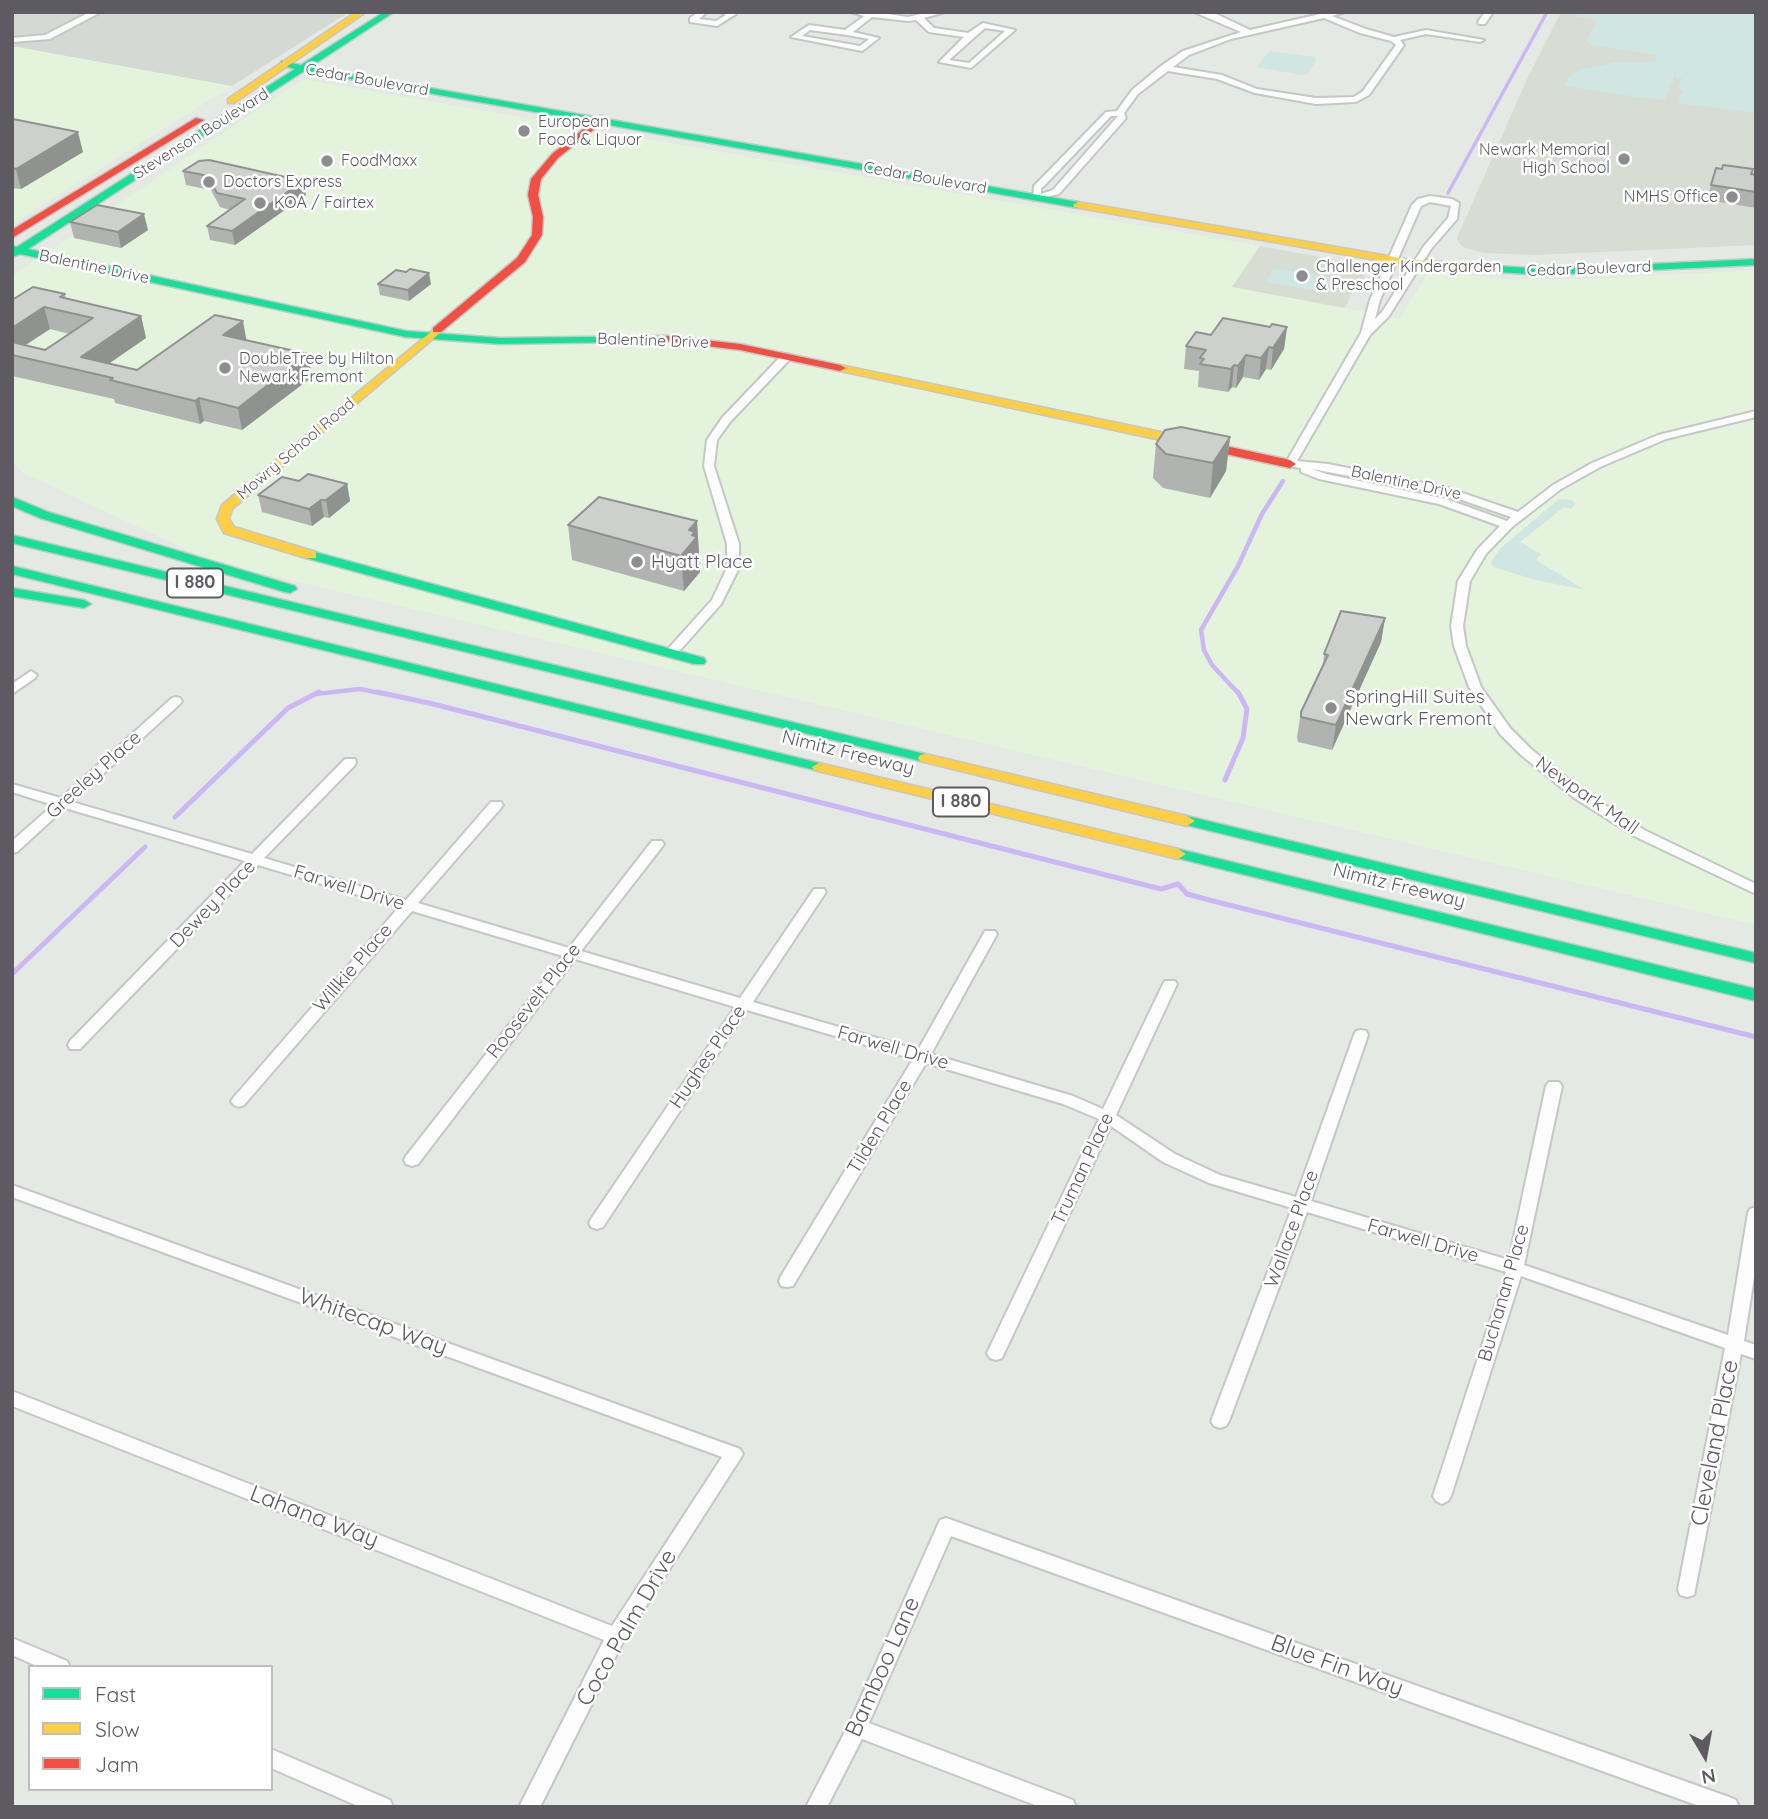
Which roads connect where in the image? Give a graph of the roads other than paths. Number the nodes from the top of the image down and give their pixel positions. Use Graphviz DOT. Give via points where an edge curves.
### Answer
graph roads {
  1 [pos="97,12"];
  2 [pos="362,12"];
  3 [pos="390,12"];
  4 [pos="703,12"];
  5 [pos="724,12"];
  6 [pos="854,12"];
  7 [pos="941,12"];
  8 [pos="1198,12"];
  9 [pos="1341,12"];
  10 [pos="1489,12"];
  11 [pos="869,15"];
  12 [pos="1327,17"];
  13 [pos="919,18"];
  14 [pos="1482,22"];
  15 [pos="1248,32"];
  16 [pos="847,33"];
  17 [pos="970,36"];
  18 [pos="1394,39"];
  19 [pos="12,40"];
  20 [pos="1480,40"];
  21 [pos="332,49"];
  22 [pos="284,64"];
  23 [pos="305,67"];
  24 [pos="1164,68"];
  25 [pos="360,73"];
  26 [pos="1120,113"];
  27 [pos="603,118"];
  28 [pos="1056,192"];
  29 [pos="1036,193"];
  30 [pos="12,235"];
  31 [pos="15,251"];
  32 [pos="1756,251"];
  33 [pos="1394,255"];
  34 [pos="1421,259"];
  35 [pos="1756,262"];
  36 [pos="81,264"];
  37 [pos="12,266"];
  38 [pos="1366,333"];
  39 [pos="430,337"];
  40 [pos="786,357"];
  41 [pos="1756,414"];
  42 [pos="1290,464"];
  43 [pos="12,501"];
  44 [pos="1514,521"];
  45 [pos="12,539"];
  46 [pos="12,570"];
  47 [pos="12,592"];
  48 [pos="221,622"];
  49 [pos="377,627"];
  50 [pos="671,653"];
  51 [pos="699,661"];
  52 [pos="31,675"];
  53 [pos="12,690"];
  54 [pos="176,701"];
  55 [pos="350,762"];
  56 [pos="12,788"];
  57 [pos="63,803"];
  58 [pos="496,805"];
  59 [pos="657,844"];
  60 [pos="12,849"];
  61 [pos="256,860"];
  62 [pos="1756,890"];
  63 [pos="819,892"];
  64 [pos="407,905"];
  65 [pos="990,934"];
  66 [pos="571,953"];
  67 [pos="1756,956"];
  68 [pos="1170,984"];
  69 [pos="1756,995"];
  70 [pos="743,1004"];
  71 [pos="1361,1035"];
  72 [pos="75,1045"];
  73 [pos="922,1056"];
  74 [pos="1554,1086"];
  75 [pos="239,1101"];
  76 [pos="1108,1117"];
  77 [pos="412,1160"];
  78 [pos="12,1191"];
  79 [pos="1301,1206"];
  80 [pos="1756,1213"];
  81 [pos="597,1223"];
  82 [pos="1515,1268"];
  83 [pos="787,1281"];
  84 [pos="1735,1342"];
  85 [pos="1756,1352"];
  86 [pos="996,1353"];
  87 [pos="12,1398"];
  88 [pos="1220,1421"];
  89 [pos="734,1454"];
  90 [pos="1442,1496"];
  91 [pos="946,1526"];
  92 [pos="1687,1589"];
  93 [pos="616,1636"];
  94 [pos="12,1646"];
  95 [pos="55,1665"];
  96 [pos="857,1728"];
  97 [pos="273,1759"];
  98 [pos="1729,1806"];
  99 [pos="383,1807"];
  100 [pos="529,1807"];
  101 [pos="816,1807"];
  102 [pos="1066,1807"];
  1 -- 19 [label="street" via="47,37"];
  2 -- 22 [label="main road, Stevenson Boulevard"];
  3 -- 21 [label="main road, Stevenson Boulevard"];
  4 -- 5 [label="street" via="692,20 718,24 732,13"];
  6 -- 11 [label="street"];
  7 -- 13 [label="street"];
  8 -- 15 [label="street"];
  9 -- 12 [label="street"];
  10 -- 14 [label="street"];
  11 -- 13 [label="street"];
  11 -- 16 [label="street"];
  12 -- 15 [label="street"];
  12 -- 18 [label="street"];
  13 -- 17 [label="street" via="932,30"];
  15 -- 24 [label="street" via="1186,52"];
  16 -- 16 [label="street" via="808,27 795,37 862,49 875,38"];
  17 -- 17 [label="street" via="943,62 971,66 1011,30 983,25"];
  18 -- 20 [label="street" via="1426,32"];
  18 -- 24 [label="street" via="1400,45 1398,50 1366,93 1340,102 1255,91 1219,77"];
  21 -- 23 [label="main road, Stevenson Boulevard"];
  21 -- 25 [label="main road" via="339,65"];
  22 -- 23 [label="main road, Cedar Boulevard"];
  22 -- 30 [label="main road, Stevenson Boulevard"];
  23 -- 25 [label="main road, Cedar Boulevard"];
  23 -- 27 [label="main road, Cedar Boulevard"];
  23 -- 31 [label="main road, Stevenson Boulevard"];
  24 -- 26 [label="street" via="1135,92"];
  25 -- 27 [label="main road, Cedar Boulevard"];
  26 -- 28 [label="street" via="1123,116"];
  26 -- 29 [label="street" via="1110,114"];
  27 -- 29 [label="main road, Cedar Boulevard"];
  27 -- 39 [label="main road, Mowry School Road" via="555,156 536,179 533,195 538,226 528,251"];
  28 -- 29 [label="main road, Cedar Boulevard"];
  28 -- 33 [label="main road, Cedar Boulevard"];
  29 -- 33 [label="main road, Cedar Boulevard"];
  31 -- 36 [label="main road, Balentine Drive"];
  32 -- 34 [label="main road, Cedar Boulevard" via="1544,261"];
  33 -- 34 [label="main road, Cedar Boulevard"];
  33 -- 34 [label="street" via="1421,201 1452,202 1456,205 1452,219"];
  33 -- 38 [label="street"];
  34 -- 35 [label="main road, Cedar Boulevard" via="1552,272"];
  34 -- 38 [label="street" via="1386,314"];
  36 -- 37 [label="main road"];
  36 -- 39 [label="main road, Balentine Drive"];
  38 -- 42 [label="street"];
  39 -- 40 [label="main road, Balentine Drive" via="500,341 661,338"];
  39 -- 50 [label="main road, Mowry School Road" via="234,500 223,514 224,525 247,538"];
  40 -- 42 [label="main road, Balentine Drive"];
  40 -- 50 [label="street" via="712,441 709,466 733,544 733,568 717,601"];
  41 -- 44 [label="street, Newpark Mall" via="1687,430 1618,455 1576,475"];
  42 -- 44 [label="street, Balentine Drive" via="1448,491"];
  43 -- 49 [label="main road" via="44,515 337,603"];
  44 -- 62 [label="street, Newpark Mall" via="1470,569 1458,609 1466,667 1494,716 1536,761 1608,814 1670,851"];
  45 -- 49 [label="main road, Nimitz Freeway / I 880"];
  46 -- 48 [label="main road, Nimitz Freeway / I 880"];
  47 -- 48 [label="main road" via="145,616"];
  48 -- 69 [label="main road, Nimitz Freeway / I 880"];
  49 -- 67 [label="main road, Nimitz Freeway / I 880"];
  50 -- 51 [label="main road, Mowry School Road"];
  52 -- 53 [label="street"];
  54 -- 57 [label="street, Greeley Place"];
  55 -- 61 [label="street, Dewey Place"];
  56 -- 57 [label="street, Farwell Drive"];
  57 -- 60 [label="street, Greeley Place"];
  57 -- 61 [label="street, Farwell Drive"];
  58 -- 64 [label="street, Willkie Place"];
  59 -- 66 [label="street, Roosevelt Place"];
  61 -- 64 [label="street, Farwell Drive"];
  61 -- 72 [label="street, Dewey Place"];
  63 -- 70 [label="street, Hughes Place"];
  64 -- 66 [label="street, Farwell Drive"];
  64 -- 75 [label="street, Willkie Place"];
  65 -- 73 [label="street, Tilden Place"];
  66 -- 70 [label="street, Farwell Drive"];
  66 -- 77 [label="street, Roosevelt Place"];
  68 -- 76 [label="street, Truman Place"];
  70 -- 73 [label="street, Farwell Drive"];
  70 -- 81 [label="street, Hughes Place"];
  71 -- 79 [label="street, Wallace Place"];
  73 -- 76 [label="street, Farwell Drive" via="1068,1100"];
  73 -- 83 [label="street, Tilden Place"];
  74 -- 82 [label="street, Buchanan Place"];
  76 -- 79 [label="street, Farwell Drive" via="1169,1158 1215,1179"];
  76 -- 86 [label="street, Truman Place"];
  78 -- 89 [label="street, Whitecap Way"];
  79 -- 82 [label="street, Farwell Drive"];
  79 -- 88 [label="street, Wallace Place"];
  80 -- 84 [label="street, Cleveland Place"];
  82 -- 84 [label="street, Farwell Drive"];
  82 -- 90 [label="street, Buchanan Place"];
  84 -- 85 [label="street, Farwell Drive"];
  84 -- 92 [label="street, Cleveland Place"];
  87 -- 93 [label="street, Lahana Way"];
  89 -- 93 [label="street, Coco Palm Drive"];
  91 -- 96 [label="street, Bamboo Lane"];
  91 -- 98 [label="street, Blue Fin Way"];
  93 -- 100 [label="street, Coco Palm Drive"];
  94 -- 95 [label="street"];
  96 -- 101 [label="street, Bamboo Lane"];
  96 -- 102 [label="street"];
  97 -- 99 [label="street"];
}
